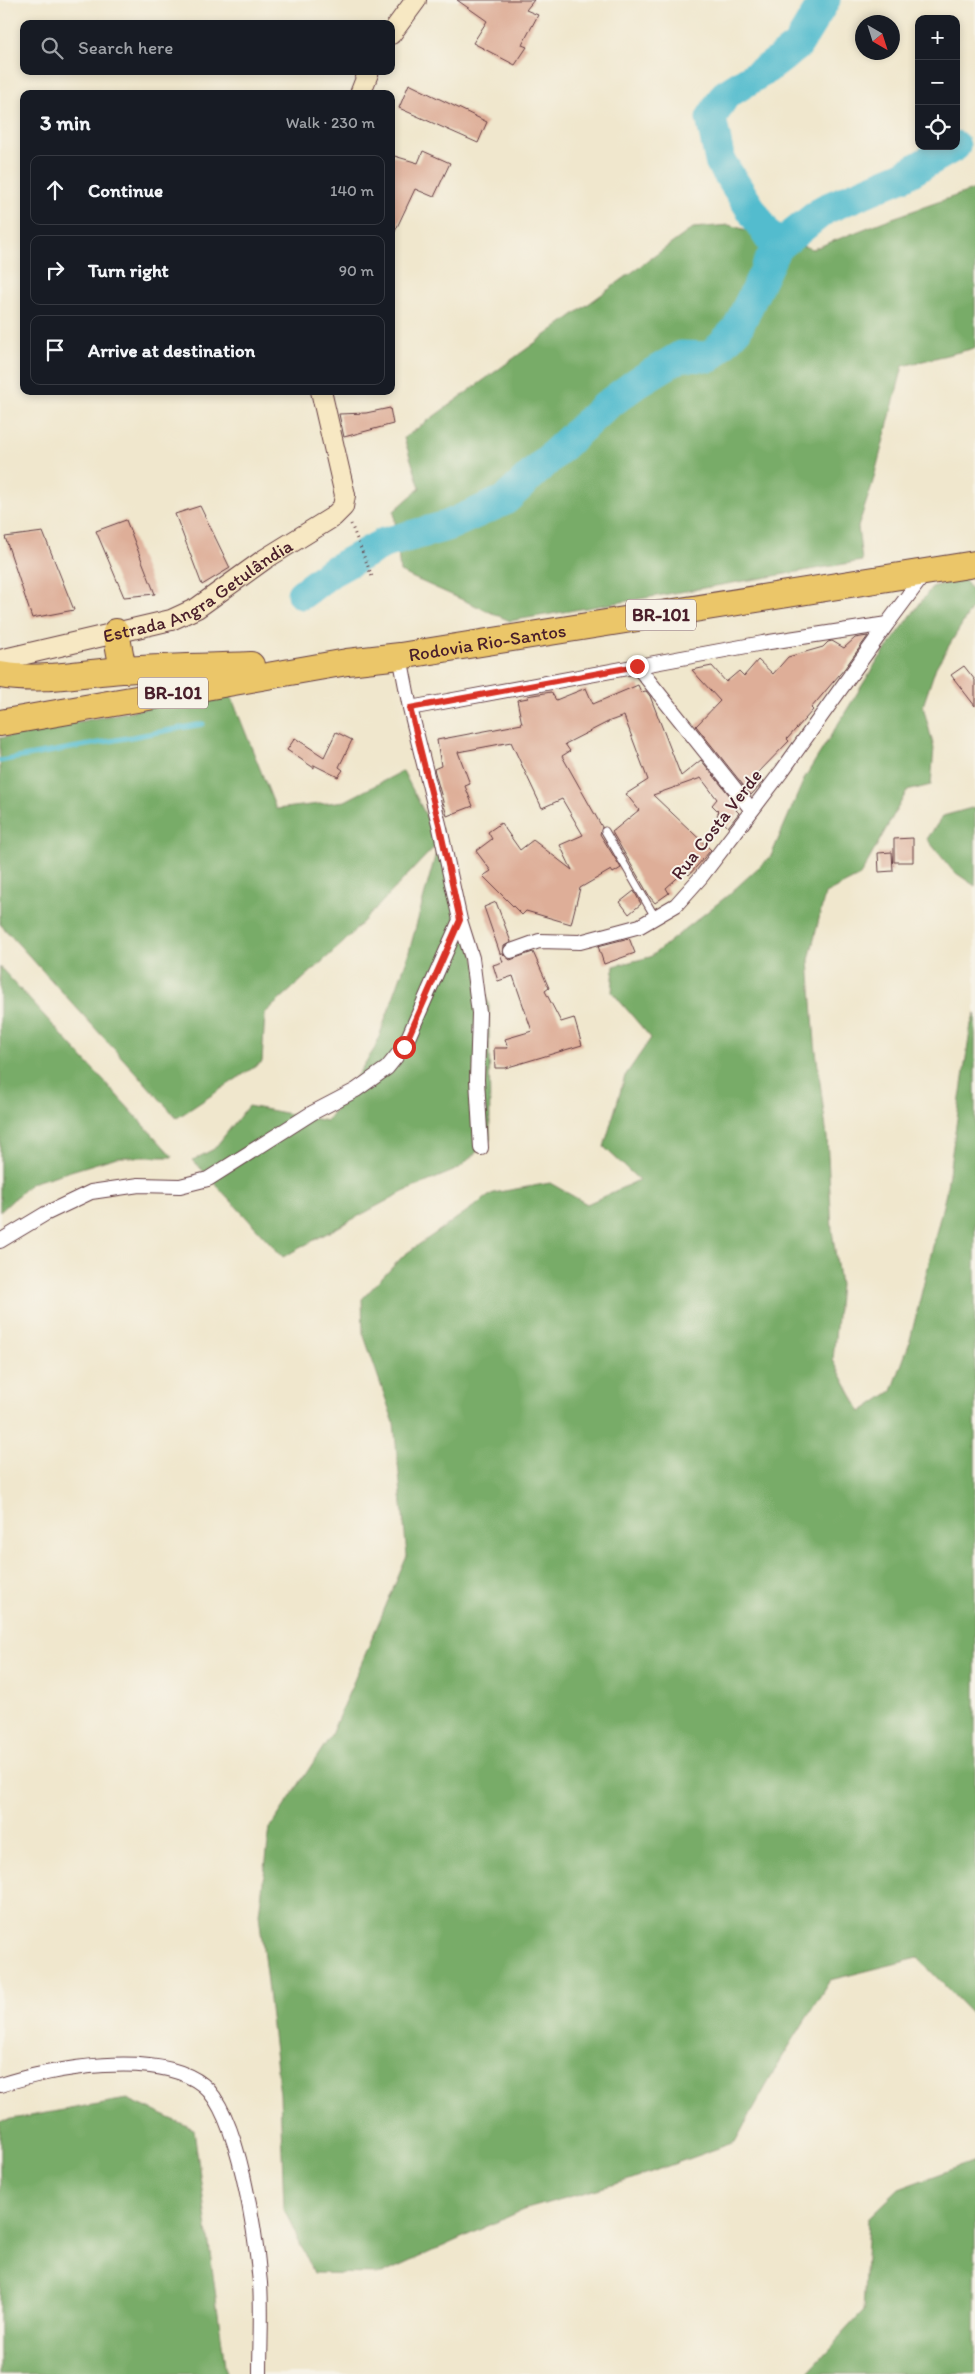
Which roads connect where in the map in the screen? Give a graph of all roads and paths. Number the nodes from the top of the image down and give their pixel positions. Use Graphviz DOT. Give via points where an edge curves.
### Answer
graph roads {
  1 [pos="416,0"];
  2 [pos="395,29"];
  3 [pos="367,75"];
  4 [pos="362,90"];
  5 [pos="322,395"];
  6 [pos="356,536"];
  7 [pos="975,564"];
  8 [pos="926,572"];
  9 [pos="373,579"];
  10 [pos="887,624"];
  11 [pos="116,632"];
  12 [pos="400,656"];
  13 [pos="0,660"];
  14 [pos="347,662"];
  15 [pos="637,666"];
  16 [pos="123,670"];
  17 [pos="0,675"];
  18 [pos="410,708"];
  19 [pos="0,723"];
  20 [pos="750,810"];
  21 [pos="605,830"];
  22 [pos="656,917"];
  23 [pos="460,920"];
  24 [pos="511,951"];
  25 [pos="481,1148"];
  26 [pos="0,1241"];
  27 [pos="0,2085"];
  28 [pos="260,2374"];
  1 -- 2 [label="street"];
  3 -- 4 [label="street"];
  5 -- 11 [label="street, Estrada Angra Getulândia" via="345,495 343,507 333,517 265,558 197,608 171,620"];
  6 -- 9 [label="path"];
  7 -- 8 [label="highway, Rodovia Rio-Santos / BR-101"];
  8 -- 10 [label="street, Rua Costa Verde"];
  8 -- 12 [label="highway, Rodovia Rio-Santos / BR-101"];
  10 -- 15 [label="street"];
  10 -- 20 [label="street, Rua Costa Verde"];
  11 -- 13 [label="street, Estrada Angra Getulândia"];
  11 -- 16 [label="highway"];
  12 -- 14 [label="highway, Rodovia Rio-Santos / BR-101"];
  12 -- 18 [label="street"];
  14 -- 16 [label="highway"];
  14 -- 19 [label="highway, Rodovia Rio-Santos / BR-101"];
  15 -- 18 [label="street"];
  15 -- 20 [label="street"];
  16 -- 17 [label="highway" via="50,676"];
  18 -- 23 [label="street"];
  20 -- 22 [label="street, Rua Costa Verde" via="676,906"];
  21 -- 22 [label="lane"];
  22 -- 24 [label="street, Rua Costa Verde" via="640,926 580,942 539,941"];
  23 -- 25 [label="street" via="472,958 479,1013 477,1080"];
  23 -- 26 [label="street" via="404,1047 387,1068 356,1090 312,1113 208,1179 180,1186 139,1185 91,1192"];
  27 -- 28 [label="street" via="24,2077 107,2065 157,2066 184,2074 203,2085 218,2102 228,2122 244,2186 260,2284"];
}
